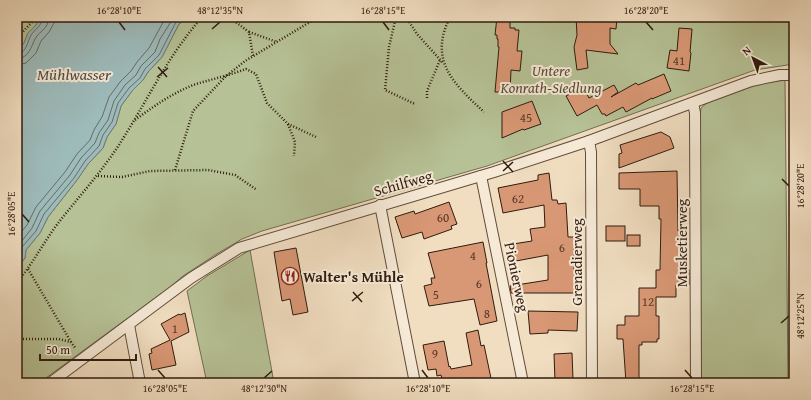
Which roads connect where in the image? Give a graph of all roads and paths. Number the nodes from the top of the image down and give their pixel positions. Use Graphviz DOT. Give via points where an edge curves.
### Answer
graph roads {
  1 [pos="34,17"];
  2 [pos="202,17"];
  3 [pos="229,17"];
  4 [pos="322,17"];
  5 [pos="396,17"];
  6 [pos="406,17"];
  7 [pos="450,17"];
  8 [pos="249,32"];
  9 [pos="17,38"];
  10 [pos="277,42"];
  11 [pos="253,56"];
  12 [pos="440,60"];
  13 [pos="443,64"];
  14 [pos="794,75"];
  15 [pos="225,77"];
  16 [pos="426,98"];
  17 [pos="693,103"];
  18 [pos="415,104"];
  19 [pos="484,112"];
  20 [pos="133,121"];
  21 [pos="288,124"];
  22 [pos="316,137"];
  23 [pos="589,141"];
  24 [pos="294,156"];
  25 [pos="175,170"];
  26 [pos="98,176"];
  27 [pos="481,176"];
  28 [pos="257,190"];
  29 [pos="380,205"];
  30 [pos="28,269"];
  31 [pos="17,282"];
  32 [pos="129,325"];
  33 [pos="17,339"];
  34 [pos="71,342"];
  35 [pos="83,359"];
  36 [pos="50,383"];
  37 [pos="140,383"];
  38 [pos="415,383"];
  39 [pos="523,383"];
  40 [pos="592,383"];
  41 [pos="696,383"];
  1 -- 9 [label="path"];
  2 -- 20 [label="path" via="185,36"];
  3 -- 8 [label="path"];
  4 -- 10 [label="path"];
  5 -- 18 [label="path" via="389,47 385,90"];
  6 -- 12 [label="path"];
  7 -- 13 [label="path" via="442,39"];
  8 -- 10 [label="path"];
  8 -- 11 [label="path"];
  10 -- 11 [label="path"];
  11 -- 15 [label="path"];
  12 -- 13 [label="path"];
  12 -- 16 [label="path"];
  13 -- 19 [label="path" via="458,88"];
  14 -- 17 [label="street, Schilfweg" via="758,79"];
  15 -- 20 [label="path" via="195,85 162,100"];
  15 -- 21 [label="path" via="246,69 256,74 266,103"];
  15 -- 25 [label="path" via="193,112"];
  17 -- 23 [label="street, Schilfweg"];
  17 -- 41 [label="street, Musketierweg"];
  20 -- 26 [label="path"];
  21 -- 22 [label="path"];
  21 -- 24 [label="path" via="295,142"];
  23 -- 27 [label="street, Schilfweg"];
  23 -- 40 [label="street, Grenadierweg"];
  25 -- 26 [label="path" via="150,171 122,177"];
  25 -- 28 [label="path" via="208,170 236,175"];
  26 -- 30 [label="path" via="58,223"];
  27 -- 29 [label="street, Schilfweg"];
  27 -- 39 [label="street, Pionierweg"];
  29 -- 32 [label="street, Schilfweg" via="239,248 191,278"];
  29 -- 38 [label="street"];
  30 -- 31 [label="path"];
  30 -- 34 [label="path"];
  32 -- 35 [label="street, Schilfweg"];
  32 -- 37 [label="street"];
  33 -- 34 [label="path" via="59,339"];
  34 -- 35 [label="path"];
  35 -- 36 [label="street, Schilfweg"];
}
